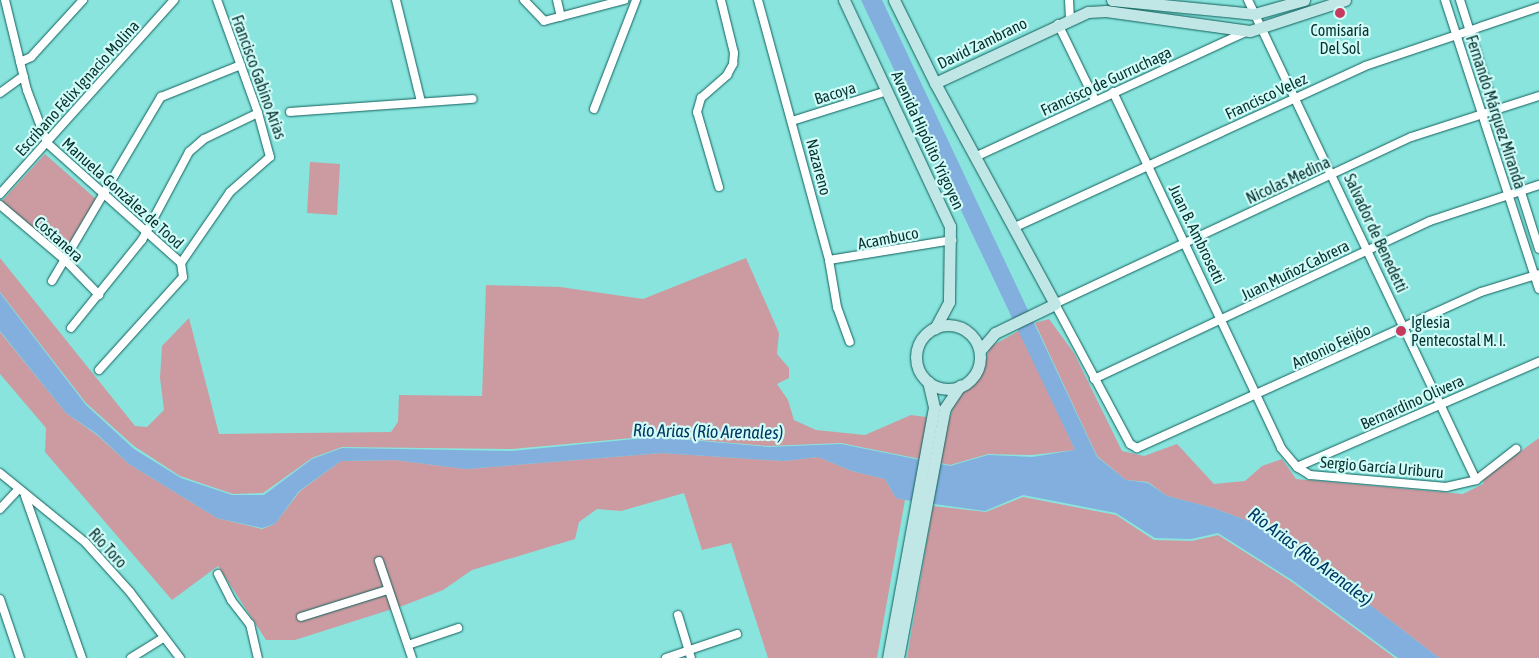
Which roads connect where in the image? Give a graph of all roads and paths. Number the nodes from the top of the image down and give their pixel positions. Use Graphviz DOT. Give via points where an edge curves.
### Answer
graph roads {
  1 [pos="5,0"];
  2 [pos="83,0"];
  3 [pos="174,0"];
  4 [pos="216,0"];
  5 [pos="396,0"];
  6 [pos="524,0"];
  7 [pos="556,0"];
  8 [pos="624,0"];
  9 [pos="636,0"];
  10 [pos="721,0"];
  11 [pos="758,0"];
  12 [pos="844,0"];
  13 [pos="894,0"];
  14 [pos="1069,0"];
  15 [pos="1112,0"];
  16 [pos="1248,0"];
  17 [pos="1304,0"];
  18 [pos="1346,0"];
  19 [pos="1445,0"];
  20 [pos="1460,0"];
  21 [pos="1539,7"];
  22 [pos="1254,14"];
  23 [pos="560,17"];
  24 [pos="1070,18"];
  25 [pos="1058,24"];
  26 [pos="1256,29"];
  27 [pos="1470,30"];
  28 [pos="1456,34"];
  29 [pos="20,62"];
  30 [pos="241,65"];
  31 [pos="23,76"];
  32 [pos="935,83"];
  33 [pos="887,91"];
  34 [pos="1113,92"];
  35 [pos="0,93"];
  36 [pos="1539,96"];
  37 [pos="1295,97"];
  38 [pos="473,99"];
  39 [pos="1095,100"];
  40 [pos="421,102"];
  41 [pos="594,110"];
  42 [pos="1495,111"];
  43 [pos="290,112"];
  44 [pos="258,113"];
  45 [pos="1483,114"];
  46 [pos="792,121"];
  47 [pos="47,142"];
  48 [pos="975,158"];
  49 [pos="1149,166"];
  50 [pos="1333,174"];
  51 [pos="1539,185"];
  52 [pos="719,187"];
  53 [pos="1520,191"];
  54 [pos="0,194"];
  55 [pos="1508,194"];
  56 [pos="103,196"];
  57 [pos="0,205"];
  58 [pos="1012,228"];
  59 [pos="146,232"];
  60 [pos="952,240"];
  61 [pos="1186,243"];
  62 [pos="1539,249"];
  63 [pos="1370,250"];
  64 [pos="64,260"];
  65 [pos="829,260"];
  66 [pos="181,263"];
  67 [pos="1537,274"];
  68 [pos="52,281"];
  69 [pos="1539,288"];
  70 [pos="99,295"];
  71 [pos="1055,304"];
  72 [pos="1222,320"];
  73 [pos="1405,327"];
  74 [pos="71,328"];
  75 [pos="935,328"];
  76 [pos="999,331"];
  77 [pos="969,332"];
  78 [pos="850,342"];
  79 [pos="980,350"];
  80 [pos="1539,362"];
  81 [pos="98,370"];
  82 [pos="1094,379"];
  83 [pos="928,382"];
  84 [pos="960,386"];
  85 [pos="1257,396"];
  86 [pos="1440,404"];
  87 [pos="940,408"];
  88 [pos="1516,449"];
  89 [pos="1297,467"];
  90 [pos="0,473"];
  91 [pos="1476,480"];
  92 [pos="18,490"];
  93 [pos="25,496"];
  94 [pos="0,509"];
  95 [pos="916,531"];
  96 [pos="379,561"];
  97 [pos="218,574"];
  98 [pos="388,590"];
  99 [pos="0,599"];
  100 [pos="678,615"];
  101 [pos="301,617"];
  102 [pos="458,628"];
  103 [pos="737,634"];
  104 [pos="164,637"];
  105 [pos="408,645"];
  106 [pos="690,654"];
  107 [pos="20,658"];
  108 [pos="82,658"];
  109 [pos="131,658"];
  110 [pos="180,658"];
  111 [pos="258,658"];
  112 [pos="412,658"];
  113 [pos="666,658"];
  114 [pos="888,658"];
  115 [pos="898,658"];
  1 -- 29 [label="street, Manuela González de Tood"];
  2 -- 29 [label="street" via="36,51"];
  3 -- 47 [label="street, Escribano Félix Ignacio Molina"];
  4 -- 30 [label="street, Francisco Gabino Arias"];
  5 -- 40 [label="street"];
  6 -- 23 [label="street" via="538,18"];
  7 -- 23 [label="street"];
  8 -- 23 [label="street"];
  9 -- 41 [label="street"];
  10 -- 52 [label="street" via="734,53 733,64 727,75 701,98 697,112"];
  11 -- 46 [label="street, Nazareno"];
  12 -- 33 [label="main road, Avenida Hipólito Yrigoyen"];
  13 -- 32 [label="main road, Avenida Hipólito Yrigoyen"];
  14 -- 24 [label="street"];
  15 -- 22 [label="main road"];
  16 -- 22 [label="street, Salvador de Benedetti"];
  17 -- 22 [label="main road"];
  18 -- 26 [label="main road"];
  19 -- 28 [label="street, Fernando Márquez Miranda"];
  20 -- 27 [label="street, Fernando Márquez Miranda"];
  21 -- 27 [label="street, Francisco Velez"];
  22 -- 26 [label="street, Salvador de Benedetti"];
  24 -- 25 [label="main road, David Zambrano"];
  24 -- 26 [label="main road, David Zambrano" via="1098,10"];
  25 -- 32 [label="main road, David Zambrano"];
  25 -- 39 [label="street"];
  26 -- 34 [label="street, Francisco de Gurruchaga"];
  26 -- 37 [label="street, Salvador de Benedetti"];
  27 -- 28 [label="street, Francisco Velez"];
  27 -- 42 [label="street, Fernando Márquez Miranda"];
  28 -- 37 [label="street, Francisco Velez" via="1380,59"];
  28 -- 45 [label="street, Fernando Márquez Miranda"];
  29 -- 31 [label="street, Manuela González de Tood"];
  30 -- 44 [label="street, Francisco Gabino Arias"];
  30 -- 56 [label="street" via="161,97"];
  31 -- 35 [label="street"];
  31 -- 47 [label="street, Manuela González de Tood" via="35,118"];
  32 -- 48 [label="main road, Avenida Hipólito Yrigoyen"];
  33 -- 46 [label="street, Bacoya"];
  33 -- 60 [label="main road, Avenida Hipólito Yrigoyen" via="946,216"];
  34 -- 39 [label="street, Francisco de Gurruchaga"];
  34 -- 49 [label="street, Juan B. Ambrosetti"];
  36 -- 42 [label="street, Nicolas Medina"];
  37 -- 49 [label="street, Francisco Velez"];
  37 -- 50 [label="street, Salvador de Benedetti"];
  38 -- 40 [label="street"];
  39 -- 48 [label="street, Francisco de Gurruchaga"];
  40 -- 43 [label="street"];
  42 -- 45 [label="street, Nicolas Medina"];
  42 -- 53 [label="street, Fernando Márquez Miranda"];
  44 -- 59 [label="street" via="204,139 189,152"];
  44 -- 66 [label="street, Francisco Gabino Arias" via="270,150 267,163 234,188"];
  45 -- 50 [label="street, Nicolas Medina" via="1410,137"];
  45 -- 55 [label="street, Fernando Márquez Miranda"];
  46 -- 65 [label="street, Nazareno"];
  47 -- 54 [label="street, Escribano Félix Ignacio Molina"];
  47 -- 56 [label="street, Manuela González de Tood"];
  48 -- 58 [label="main road, Avenida Hipólito Yrigoyen"];
  49 -- 58 [label="street, Francisco Velez"];
  49 -- 61 [label="street, Juan B. Ambrosetti"];
  50 -- 61 [label="street, Nicolas Medina"];
  50 -- 63 [label="street, Salvador de Benedetti"];
  51 -- 53 [label="street, Juan Muñoz Cabrera"];
  53 -- 55 [label="street, Juan Muñoz Cabrera"];
  53 -- 62 [label="street, Fernando Márquez Miranda"];
  55 -- 63 [label="street, Juan Muñoz Cabrera" via="1441,216"];
  55 -- 67 [label="street, Fernando Márquez Miranda"];
  56 -- 59 [label="street, Manuela González de Tood"];
  56 -- 64 [label="street"];
  57 -- 64 [label="street, Costanera"];
  58 -- 71 [label="main road, Avenida Hipólito Yrigoyen"];
  59 -- 66 [label="street, Manuela González de Tood"];
  59 -- 70 [label="street"];
  60 -- 65 [label="street, Acambuco"];
  60 -- 75 [label="main road, Avenida Hipólito Yrigoyen" via="948,308"];
  61 -- 71 [label="street, Nicolas Medina"];
  61 -- 72 [label="street, Juan B. Ambrosetti"];
  63 -- 72 [label="street, Juan Muñoz Cabrera"];
  63 -- 73 [label="street, Salvador de Benedetti"];
  64 -- 68 [label="street"];
  64 -- 70 [label="street, Costanera"];
  65 -- 78 [label="street, Nazareno" via="837,307"];
  66 -- 81 [label="street" via="183,277"];
  67 -- 69 [label="street, Fernando Márquez Miranda"];
  67 -- 73 [label="street, Antonio Feijóo" via="1487,290"];
  70 -- 74 [label="street"];
  71 -- 76 [label="main road"];
  71 -- 82 [label="street"];
  72 -- 82 [label="street, Juan Muñoz Cabrera"];
  72 -- 85 [label="street, Juan B. Ambrosetti"];
  73 -- 85 [label="street, Antonio Feijóo"];
  73 -- 86 [label="street, Salvador de Benedetti"];
  75 -- 77 [label="main road" via="949,325"];
  75 -- 83 [label="main road" via="921,340 916,357 918,367"];
  76 -- 77 [label="main road"];
  76 -- 79 [label="main road"];
  77 -- 79 [label="main road"];
  79 -- 84 [label="main road" via="976,372"];
  80 -- 86 [label="street, Bernardino Olivera"];
  82 -- 85 [label="street, Antonio Feijóo" via="1130,444 1136,448"];
  83 -- 84 [label="main road" via="944,388"];
  83 -- 87 [label="main road"];
  84 -- 87 [label="main road"];
  85 -- 89 [label="street, Juan B. Ambrosetti" via="1281,448"];
  86 -- 89 [label="street, Bernardino Olivera"];
  86 -- 91 [label="street, Salvador de Benedetti"];
  87 -- 95 [label="main road"];
  88 -- 91 [label="street, Sergio García Uriburu"];
  89 -- 91 [label="street, Sergio García Uriburu" via="1310,475 1430,488 1458,486"];
  90 -- 92 [label="street, Río Toro"];
  92 -- 93 [label="street, Río Toro"];
  92 -- 94 [label="street"];
  93 -- 104 [label="street, Río Toro" via="84,542 130,592"];
  93 -- 108 [label="street"];
  95 -- 114 [label="main road"];
  95 -- 115 [label="main road"];
  96 -- 98 [label="street"];
  97 -- 111 [label="street" via="231,600 250,624"];
  98 -- 101 [label="street"];
  98 -- 105 [label="street"];
  99 -- 107 [label="street"];
  100 -- 106 [label="street"];
  102 -- 105 [label="street"];
  103 -- 106 [label="street"];
  104 -- 109 [label="street"];
  104 -- 110 [label="street, Río Toro"];
  105 -- 112 [label="street"];
  106 -- 113 [label="street"];
}
